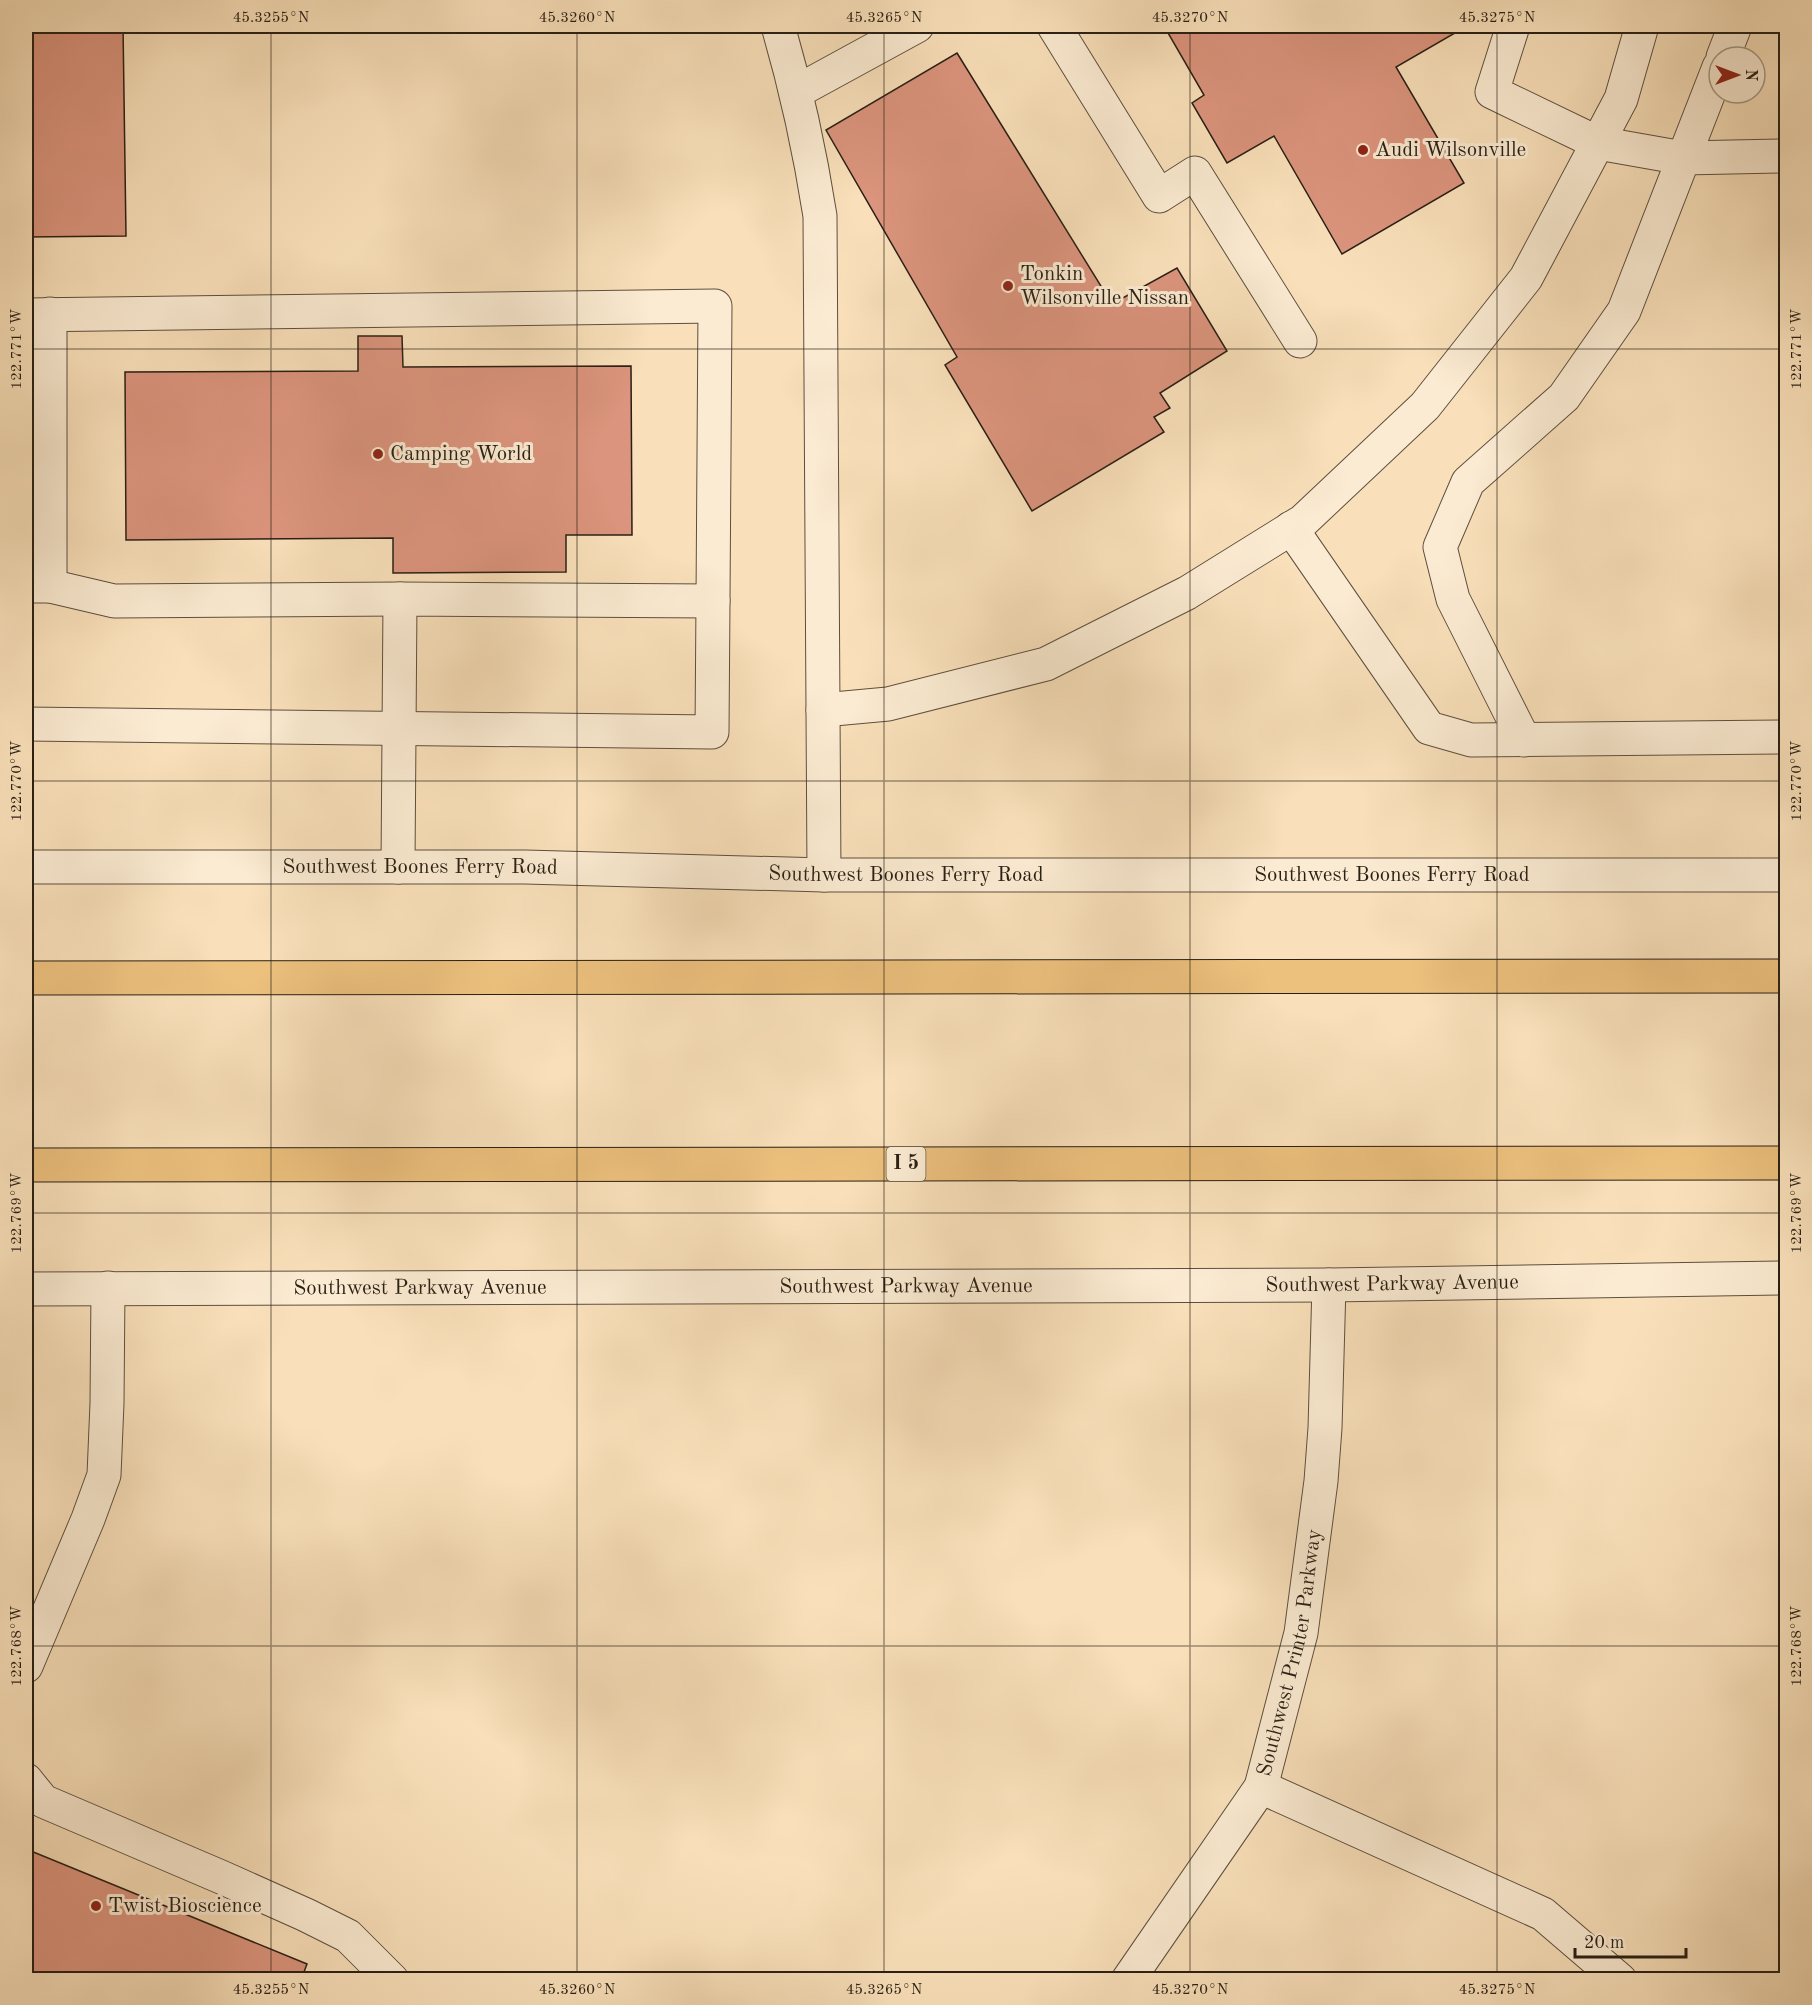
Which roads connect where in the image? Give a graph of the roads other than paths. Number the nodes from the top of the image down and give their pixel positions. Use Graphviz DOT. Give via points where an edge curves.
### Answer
graph roads {
  1 [pos="778,26"];
  2 [pos="917,26"];
  3 [pos="1053,26"];
  4 [pos="1513,26"];
  5 [pos="1642,26"];
  6 [pos="1735,26"];
  7 [pos="1728,45"];
  8 [pos="796,92"];
  9 [pos="1707,97"];
  10 [pos="1598,143"];
  11 [pos="1786,156"];
  12 [pos="1683,158"];
  13 [pos="38,315"];
  14 [pos="1300,341"];
  15 [pos="1291,528"];
  16 [pos="38,586"];
  17 [pos="400,599"];
  18 [pos="713,601"];
  19 [pos="823,710"];
  20 [pos="26,724"];
  21 [pos="399,728"];
  22 [pos="1786,737"];
  23 [pos="1524,740"];
  24 [pos="26,867"];
  25 [pos="398,867"];
  26 [pos="824,875"];
  27 [pos="1786,875"];
  28 [pos="1786,976"];
  29 [pos="26,978"];
  30 [pos="1786,1163"];
  31 [pos="26,1165"];
  32 [pos="1786,1278"];
  33 [pos="1329,1285"];
  34 [pos="26,1288"];
  35 [pos="108,1288"];
  36 [pos="26,1666"];
  37 [pos="26,1780"];
  38 [pos="1262,1787"];
  39 [pos="392,1980"];
  40 [pos="1128,1980"];
  41 [pos="1620,1980"];
  1 -- 8 [label="street"];
  2 -- 8 [label="street"];
  3 -- 14 [label="street" via="1159,196 1195,173"];
  4 -- 10 [label="street" via="1492,92"];
  5 -- 10 [label="street" via="1621,99"];
  6 -- 7 [label="street"];
  8 -- 19 [label="street" via="820,216"];
  9 -- 12 [label="street"];
  10 -- 12 [label="street"];
  10 -- 15 [label="street" via="1526,278 1425,406"];
  11 -- 12 [label="street"];
  12 -- 23 [label="street" via="1624,311 1564,396 1468,482 1440,547 1453,599"];
  13 -- 16 [label="street"];
  13 -- 18 [label="street" via="715,306"];
  15 -- 19 [label="street" via="1187,593 1046,664 888,704"];
  15 -- 23 [label="street" via="1429,728 1471,740"];
  16 -- 17 [label="street" via="114,601"];
  17 -- 18 [label="street"];
  17 -- 21 [label="street"];
  18 -- 21 [label="street" via="712,732"];
  19 -- 26 [label="street"];
  20 -- 21 [label="street"];
  21 -- 25 [label="street"];
  22 -- 23 [label="street"];
  24 -- 25 [label="street, Southwest Boones Ferry Road"];
  25 -- 26 [label="street, Southwest Boones Ferry Road"];
  26 -- 27 [label="street, Southwest Boones Ferry Road"];
  28 -- 29 [label="highway"];
  30 -- 31 [label="highway, I 5"];
  32 -- 33 [label="street, Southwest Parkway Avenue"];
  33 -- 35 [label="street, Southwest Parkway Avenue"];
  33 -- 38 [label="street, Southwest Printer Parkway" via="1322,1470 1301,1633"];
  34 -- 35 [label="street, Southwest Parkway Avenue"];
  35 -- 36 [label="street" via="104,1475"];
  37 -- 39 [label="street" via="43,1801 348,1936"];
  38 -- 40 [label="street, Southwest Printer Parkway"];
  38 -- 41 [label="street" via="1543,1914"];
}
